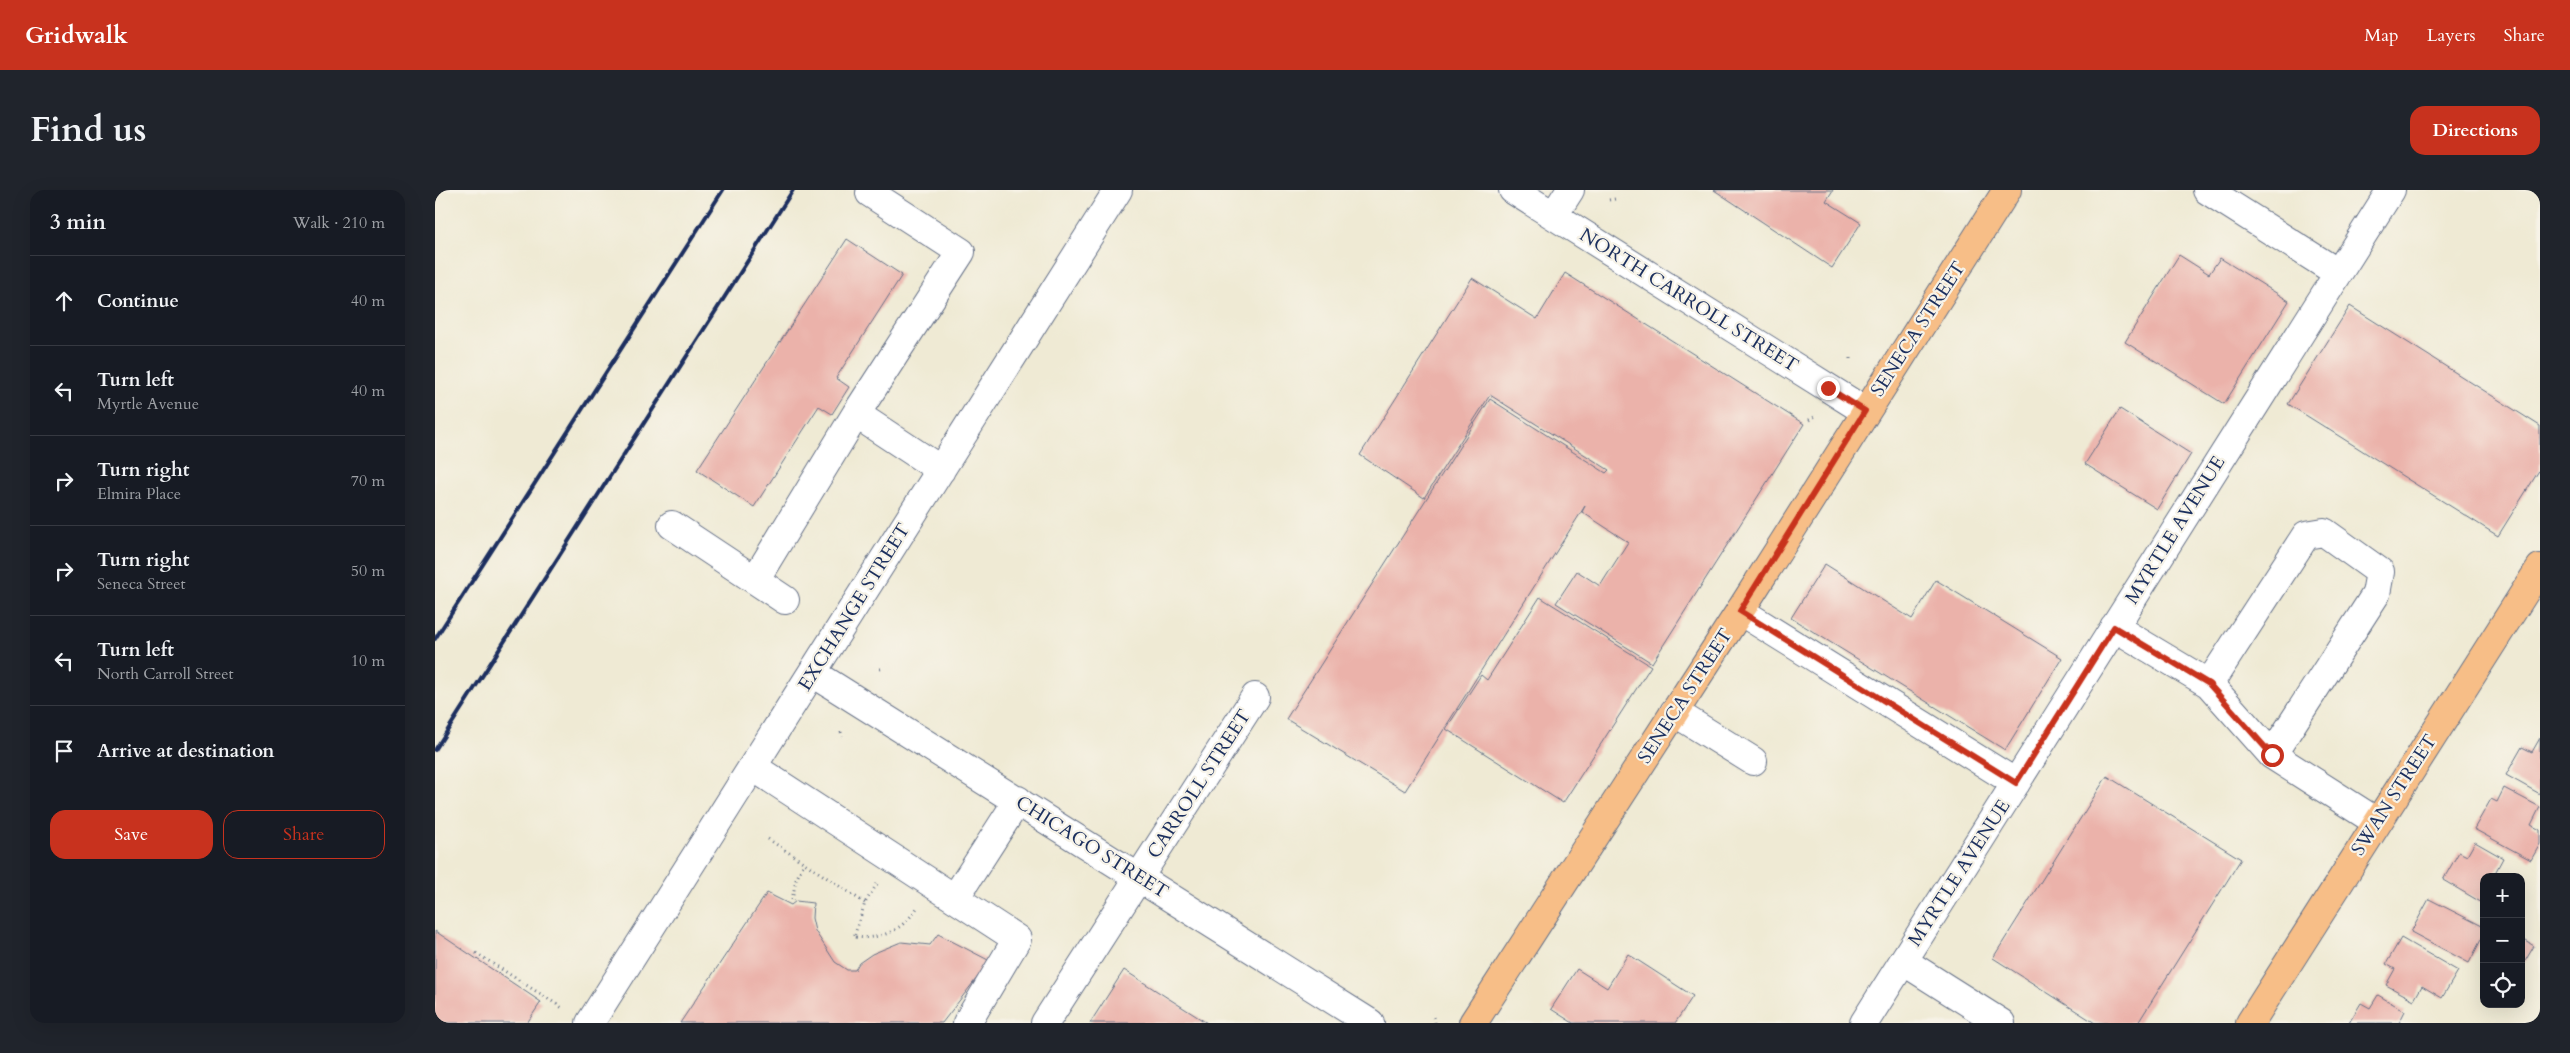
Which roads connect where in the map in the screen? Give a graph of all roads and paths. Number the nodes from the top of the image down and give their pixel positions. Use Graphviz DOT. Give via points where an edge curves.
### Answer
graph roads {
  1 [pos="1118,190"];
  2 [pos="1513,190"];
  3 [pos="1570,190"];
  4 [pos="2007,190"];
  5 [pos="2207,190"];
  6 [pos="2391,190"];
  7 [pos="870,193"];
  8 [pos="1615,199"];
  9 [pos="1609,200"];
  10 [pos="1554,215"];
  11 [pos="2338,273"];
  12 [pos="1850,354"];
  13 [pos="1850,359"];
  14 [pos="1865,411"];
  15 [pos="856,414"];
  16 [pos="1814,417"];
  17 [pos="1809,420"];
  18 [pos="941,470"];
  19 [pos="672,525"];
  20 [pos="2540,568"];
  21 [pos="755,580"];
  22 [pos="785,600"];
  23 [pos="1740,611"];
  24 [pos="2114,627"];
  25 [pos="884,668"];
  26 [pos="880,669"];
  27 [pos="813,673"];
  28 [pos="2209,684"];
  29 [pos="1255,697"];
  30 [pos="1674,712"];
  31 [pos="841,732"];
  32 [pos="842,736"];
  33 [pos="2272,755"];
  34 [pos="1753,761"];
  35 [pos="753,767"];
  36 [pos="2016,783"];
  37 [pos="1018,800"];
  38 [pos="2377,822"];
  39 [pos="768,839"];
  40 [pos="804,863"];
  41 [pos="882,876"];
  42 [pos="1139,876"];
  43 [pos="955,898"];
  44 [pos="792,900"];
  45 [pos="865,903"];
  46 [pos="920,904"];
  47 [pos="476,953"];
  48 [pos="1903,961"];
  49 [pos="567,1010"];
  50 [pos="1435,1017"];
  51 [pos="590,1023"];
  52 [pos="967,1023"];
  53 [pos="1045,1023"];
  54 [pos="1370,1023"];
  55 [pos="1435,1023"];
  56 [pos="1473,1023"];
  57 [pos="1864,1023"];
  58 [pos="2001,1023"];
  59 [pos="2251,1023"];
  1 -- 18 [label="street, EXCHANGE STREET"];
  2 -- 10 [label="street, NORTH CARROLL STREET"];
  3 -- 10 [label="street"];
  4 -- 14 [label="main road, SENECA STREET"];
  5 -- 11 [label="street"];
  6 -- 11 [label="street, MYRTLE AVENUE"];
  7 -- 15 [label="street" via="961,252"];
  8 -- 9 [label="path"];
  10 -- 14 [label="street, NORTH CARROLL STREET"];
  11 -- 24 [label="street, MYRTLE AVENUE"];
  12 -- 13 [label="path"];
  14 -- 23 [label="main road, SENECA STREET"];
  15 -- 18 [label="street"];
  15 -- 21 [label="street"];
  16 -- 17 [label="path"];
  18 -- 27 [label="street, EXCHANGE STREET"];
  19 -- 21 [label="street"];
  20 -- 38 [label="main road, SWAN STREET"];
  21 -- 22 [label="street"];
  23 -- 30 [label="main road, SENECA STREET"];
  23 -- 36 [label="street"];
  24 -- 28 [label="street"];
  24 -- 36 [label="street, MYRTLE AVENUE"];
  25 -- 26 [label="path"];
  27 -- 35 [label="street, EXCHANGE STREET"];
  27 -- 37 [label="street, CHICAGO STREET"];
  28 -- 33 [label="street"];
  28 -- 33 [label="street" via="2306,535 2324,532 2380,572 2376,594"];
  29 -- 42 [label="street, CARROLL STREET"];
  30 -- 34 [label="street"];
  30 -- 56 [label="main road, SENECA STREET"];
  31 -- 32 [label="path"];
  33 -- 38 [label="street"];
  35 -- 43 [label="street"];
  35 -- 51 [label="street, EXCHANGE STREET"];
  36 -- 48 [label="street, MYRTLE AVENUE"];
  37 -- 42 [label="street, CHICAGO STREET"];
  37 -- 43 [label="street"];
  38 -- 59 [label="main road, SWAN STREET"];
  39 -- 40 [label="path"];
  40 -- 44 [label="path"];
  40 -- 45 [label="path"];
  41 -- 45 [label="path"];
  42 -- 53 [label="street, CARROLL STREET"];
  42 -- 54 [label="street, CHICAGO STREET"];
  43 -- 52 [label="street" via="1017,939"];
  45 -- 46 [label="path" via="854,937 868,939 885,936 899,928"];
  47 -- 49 [label="path"];
  48 -- 57 [label="street, MYRTLE AVENUE"];
  48 -- 58 [label="street"];
  50 -- 55 [label="path"];
}
